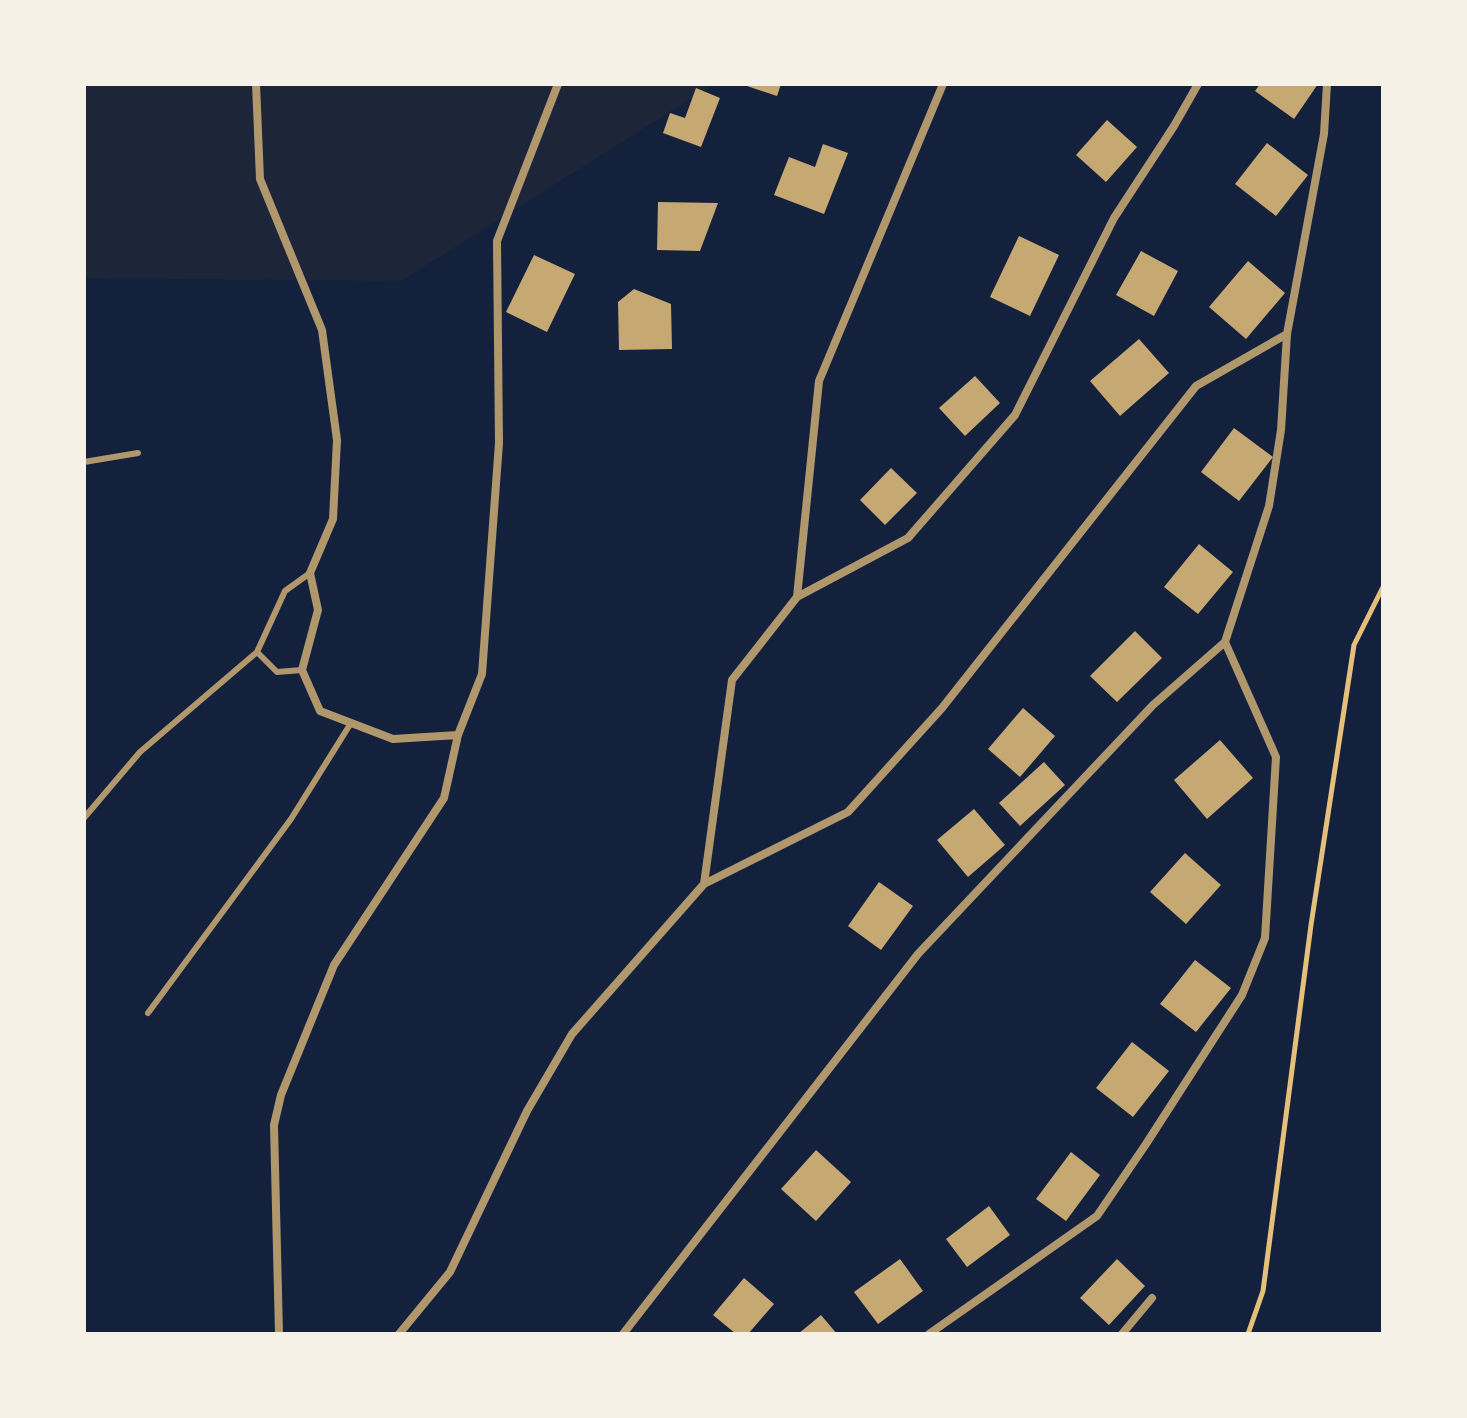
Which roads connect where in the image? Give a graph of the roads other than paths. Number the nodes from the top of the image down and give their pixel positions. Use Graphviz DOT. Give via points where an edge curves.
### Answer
graph roads {
  1 [pos="256,84"];
  2 [pos="558,84"];
  3 [pos="943,84"];
  4 [pos="1198,84"];
  5 [pos="1327,84"];
  6 [pos="1287,334"];
  7 [pos="138,453"];
  8 [pos="84,462"];
  9 [pos="310,573"];
  10 [pos="797,597"];
  11 [pos="1225,642"];
  12 [pos="257,652"];
  13 [pos="302,670"];
  14 [pos="351,723"];
  15 [pos="458,735"];
  16 [pos="84,818"];
  17 [pos="704,884"];
  18 [pos="148,1013"];
  19 [pos="1152,1298"];
  20 [pos="279,1334"];
  21 [pos="399,1334"];
  22 [pos="623,1334"];
  23 [pos="929,1334"];
  24 [pos="1122,1334"];
  1 -- 9 [label="street" via="260,179 322,330 337,440 333,519"];
  2 -- 15 [label="street" via="497,241 499,443 482,674"];
  3 -- 10 [label="street" via="819,381"];
  4 -- 10 [label="street" via="1114,218 1015,415 908,538"];
  5 -- 6 [label="street" via="1324,134"];
  6 -- 11 [label="street" via="1281,430 1269,506"];
  6 -- 17 [label="street" via="1196,386 942,708 848,812"];
  7 -- 8 [label="lane"];
  9 -- 12 [label="lane" via="285,591"];
  9 -- 13 [label="street" via="318,610"];
  10 -- 17 [label="street" via="732,680"];
  11 -- 22 [label="street" via="1153,705 918,954"];
  11 -- 23 [label="street" via="1276,757 1265,938 1242,995 1097,1216"];
  12 -- 13 [label="lane" via="277,672"];
  12 -- 16 [label="lane" via="140,752"];
  13 -- 14 [label="street" via="320,711"];
  14 -- 15 [label="street" via="393,739"];
  14 -- 18 [label="lane" via="291,819"];
  15 -- 20 [label="street" via="444,798 334,965 281,1095 274,1125"];
  17 -- 21 [label="street" via="572,1034 527,1111 450,1272"];
  19 -- 24 [label="street"];
}
